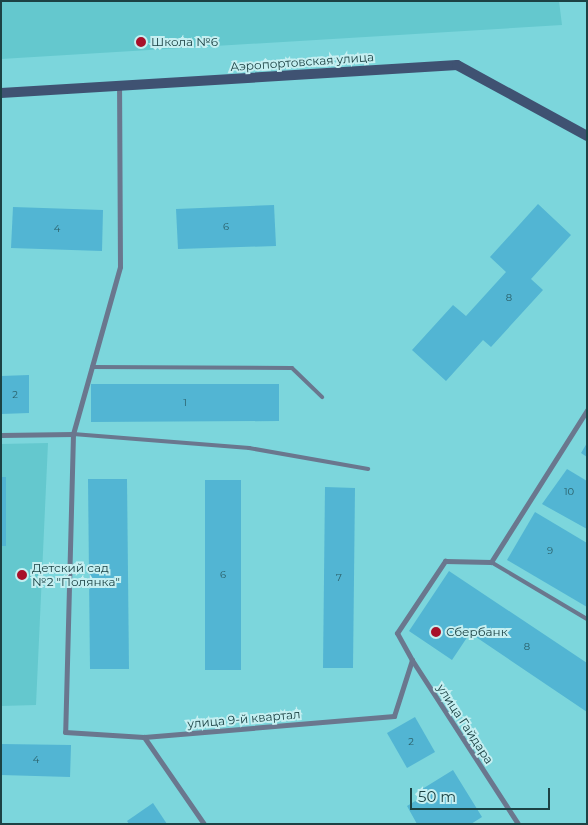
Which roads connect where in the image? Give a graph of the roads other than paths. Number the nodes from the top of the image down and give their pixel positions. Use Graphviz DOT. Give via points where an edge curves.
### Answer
graph roads {
  1 [pos="119,86"];
  2 [pos="1,93"];
  3 [pos="587,136"];
  4 [pos="92,367"];
  5 [pos="322,397"];
  6 [pos="587,410"];
  7 [pos="73,434"];
  8 [pos="1,435"];
  9 [pos="368,469"];
  10 [pos="491,562"];
  11 [pos="587,619"];
  12 [pos="412,660"];
  13 [pos="144,737"];
  14 [pos="204,824"];
  15 [pos="518,824"];
  1 -- 2 [label="street, Аэропортовская улица"];
  1 -- 3 [label="street, Аэропортовская улица" via="457,65"];
  1 -- 4 [label="street" via="120,267"];
  4 -- 5 [label="lane" via="292,368"];
  4 -- 7 [label="street"];
  6 -- 10 [label="street"];
  7 -- 8 [label="street"];
  7 -- 9 [label="lane" via="249,448"];
  7 -- 13 [label="street, улица 9-й квартал" via="65,732"];
  10 -- 11 [label="lane"];
  10 -- 12 [label="street" via="445,561 397,632"];
  12 -- 13 [label="street, улица 9-й квартал" via="394,716"];
  12 -- 15 [label="street, улица Гайдара"];
  13 -- 14 [label="street"];
}
